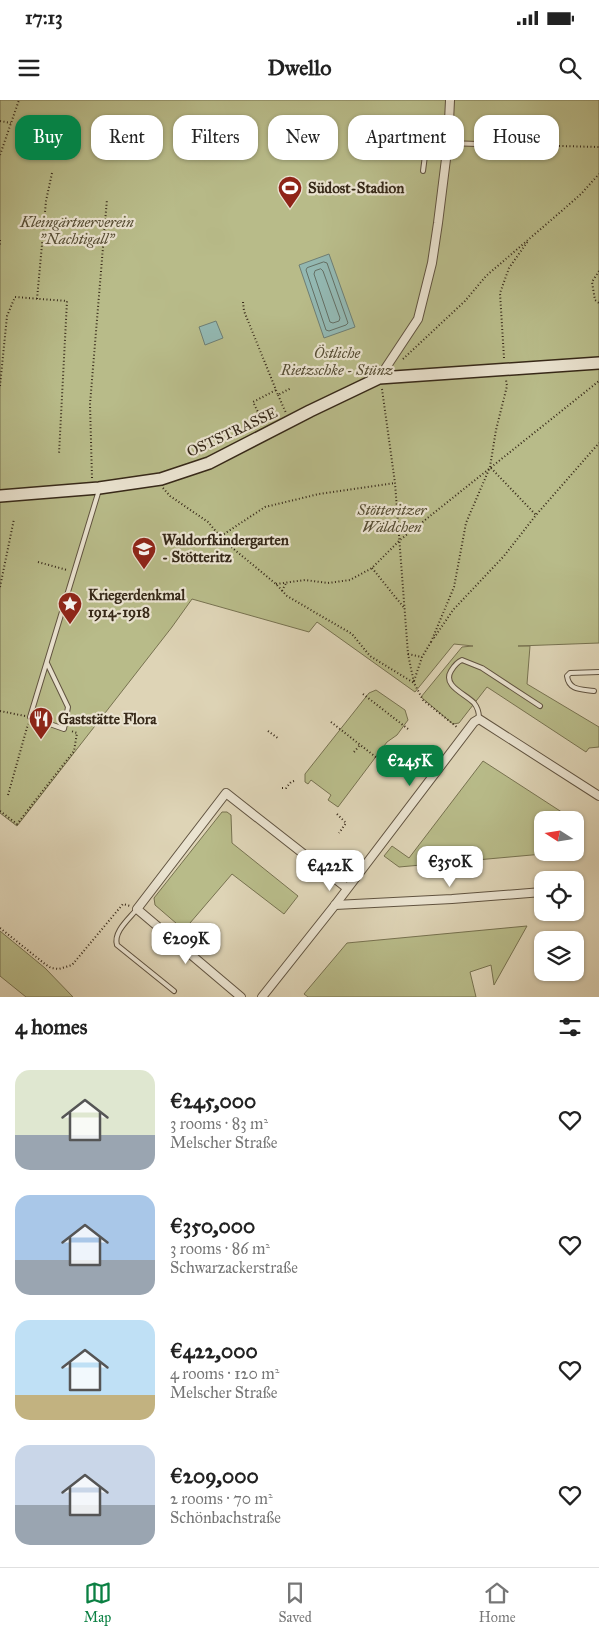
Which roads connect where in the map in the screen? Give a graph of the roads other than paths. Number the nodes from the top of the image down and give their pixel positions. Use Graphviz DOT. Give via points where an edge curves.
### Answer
graph roads {
  1 [pos="450,100"];
  2 [pos="449,115"];
  3 [pos="424,160"];
  4 [pos="446,160"];
  5 [pos="423,171"];
  6 [pos="599,363"];
  7 [pos="379,378"];
  8 [pos="96,485"];
  9 [pos="0,496"];
  10 [pos="48,663"];
  11 [pos="599,672"];
  12 [pos="594,691"];
  13 [pos="540,706"];
  14 [pos="479,719"];
  15 [pos="599,796"];
  16 [pos="347,888"];
  17 [pos="534,893"];
  18 [pos="335,905"];
  19 [pos="137,909"];
  20 [pos="174,991"];
  21 [pos="241,997"];
  22 [pos="262,997"];
  1 -- 2 [label="street"];
  3 -- 5 [label="lane"];
  4 -- 7 [label="street" via="432,263 418,319"];
  6 -- 7 [label="street, OSTSTRASSE"];
  7 -- 8 [label="street, OSTSTRASSE" via="209,463 161,479"];
  8 -- 9 [label="street, OSTSTRASSE"];
  8 -- 10 [label="lane"];
  10 -- 10 [label="lane" via="30,717 64,729 68,707"];
  11 -- 12 [label="lane" via="570,673 567,676 574,688"];
  13 -- 14 [label="lane" via="482,668 462,660 450,673 450,684 476,704"];
  14 -- 15 [label="street"];
  14 -- 16 [label="street"];
  16 -- 18 [label="street"];
  16 -- 19 [label="street" via="226,793"];
  17 -- 18 [label="street"];
  18 -- 22 [label="street"];
  19 -- 20 [label="lane" via="117,933 117,945"];
  19 -- 21 [label="street"];
}
